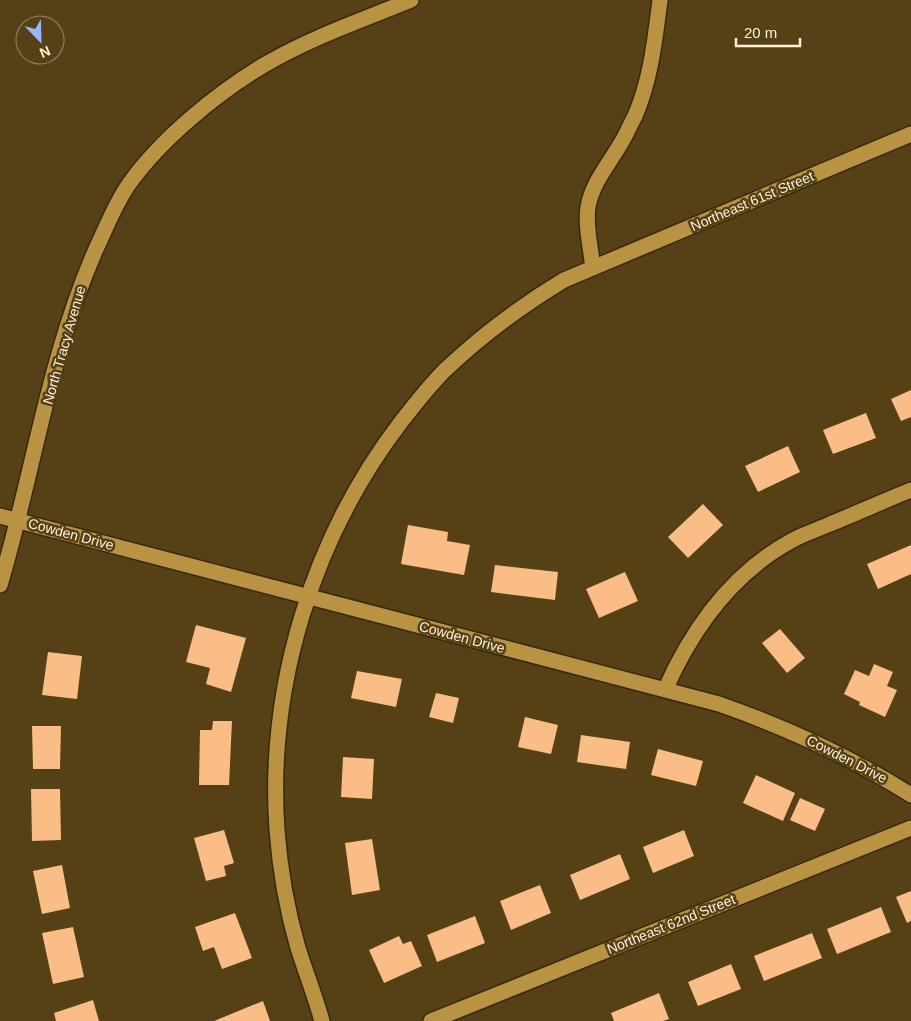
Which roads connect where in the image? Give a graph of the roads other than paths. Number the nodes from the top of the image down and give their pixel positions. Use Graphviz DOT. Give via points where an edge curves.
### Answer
graph roads {
  1 [pos="411,0"];
  2 [pos="660,0"];
  3 [pos="911,134"];
  4 [pos="593,268"];
  5 [pos="911,490"];
  6 [pos="0,516"];
  7 [pos="17,520"];
  8 [pos="0,586"];
  9 [pos="308,596"];
  10 [pos="665,690"];
  11 [pos="911,794"];
  12 [pos="911,828"];
  13 [pos="322,1021"];
  14 [pos="431,1021"];
  1 -- 7 [label="street, North Tracy Avenue" via="308,42 264,65 222,93 180,129 129,185 83,278 64,337"];
  2 -- 4 [label="street" via="653,55 636,114 598,180 587,209"];
  3 -- 4 [label="street, Northeast 61st Street"];
  4 -- 9 [label="street, Northeast 61st Street" via="564,280 486,333 419,399 384,444 352,495 324,553"];
  5 -- 10 [label="street" via="792,540 742,576 693,635"];
  6 -- 7 [label="street, Cowden Drive"];
  7 -- 8 [label="street, North Tracy Avenue"];
  7 -- 9 [label="street, Cowden Drive"];
  9 -- 10 [label="street, Cowden Drive"];
  9 -- 13 [label="street, Northeast 61st Street" via="291,656 280,719 276,771 277,830 285,890 298,947"];
  10 -- 11 [label="street, Cowden Drive" via="720,704 813,740"];
  12 -- 14 [label="street, Northeast 62nd Street"];
}
